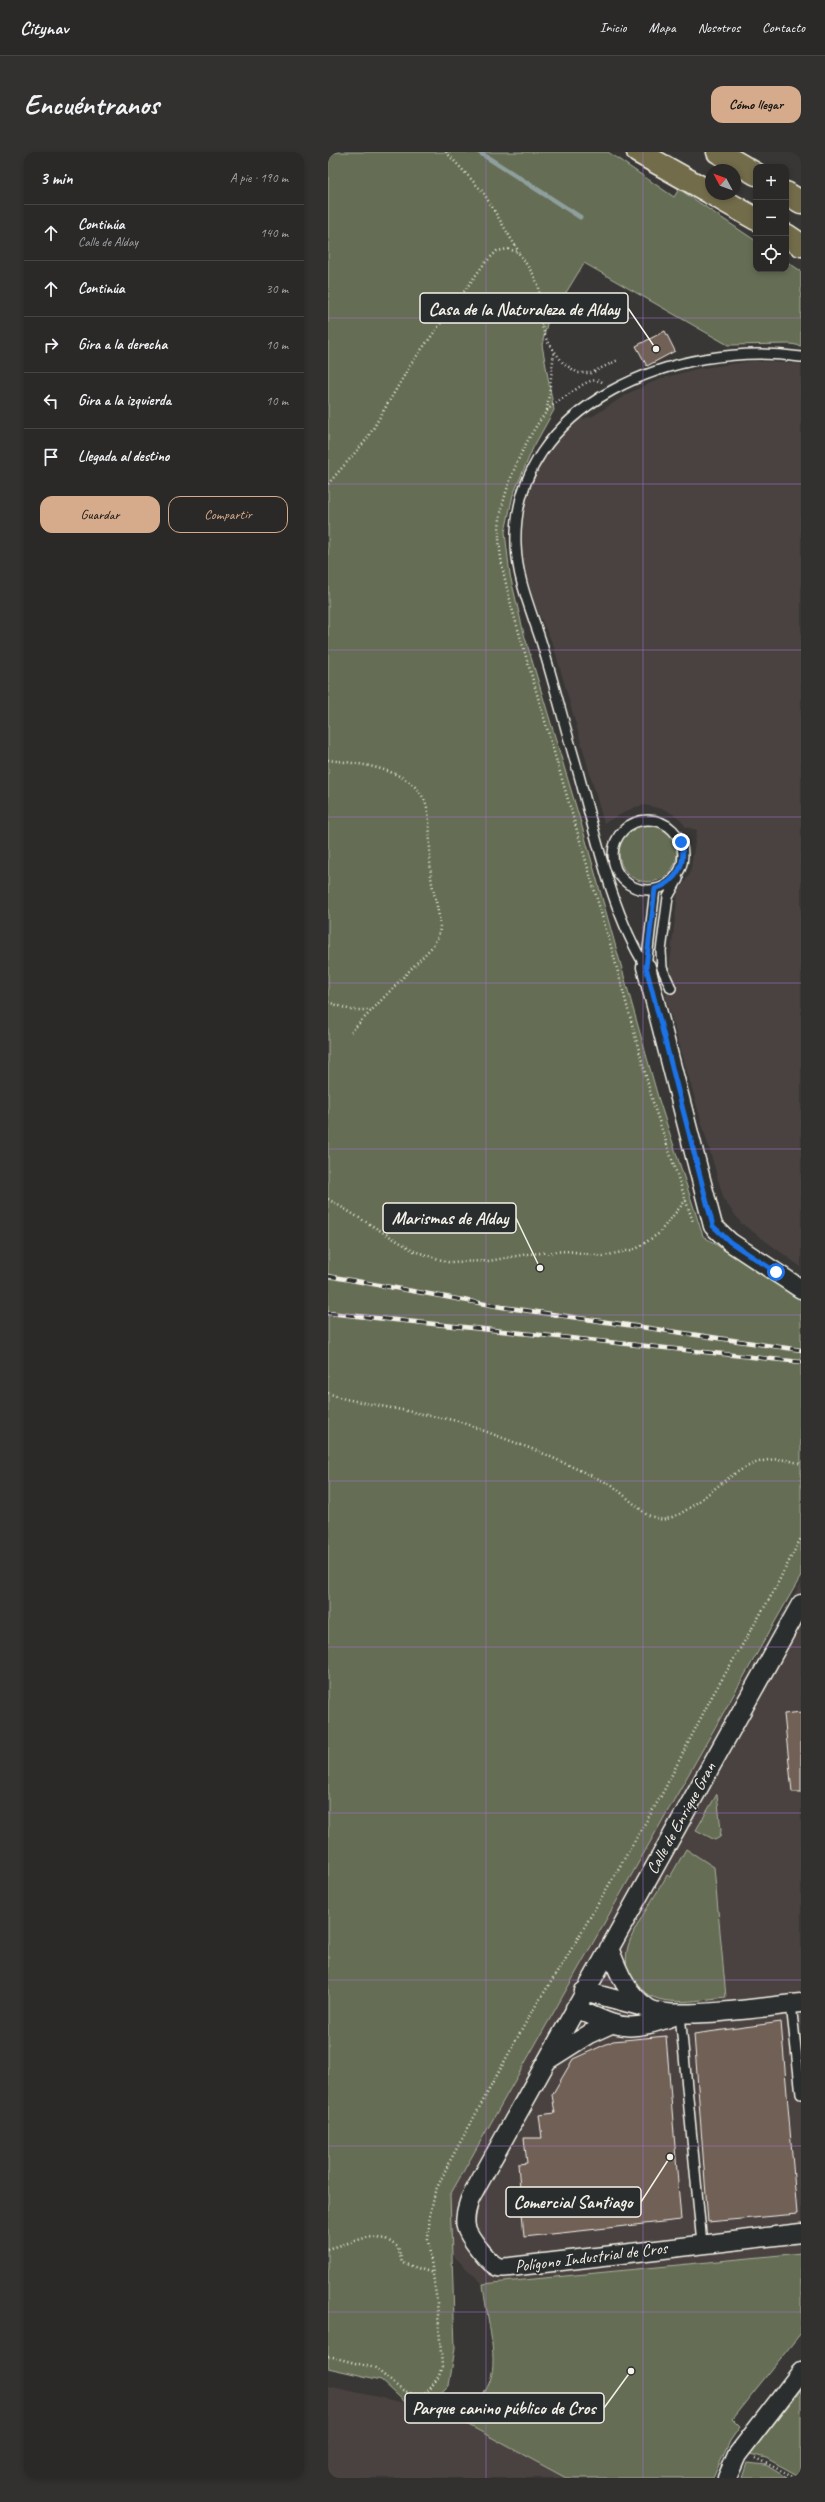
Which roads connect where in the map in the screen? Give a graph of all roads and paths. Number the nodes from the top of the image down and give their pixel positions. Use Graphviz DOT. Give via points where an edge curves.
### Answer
graph roads {
  1 [pos="446,152"];
  2 [pos="638,152"];
  3 [pos="662,152"];
  4 [pos="718,152"];
  5 [pos="729,152"];
  6 [pos="753,172"];
  7 [pos="753,172"];
  8 [pos="705,181"];
  9 [pos="705,190"];
  10 [pos="789,195"];
  11 [pos="723,200"];
  12 [pos="734,200"];
  13 [pos="801,202"];
  14 [pos="753,213"];
  15 [pos="753,217"];
  16 [pos="528,266"];
  17 [pos="554,353"];
  18 [pos="801,356"];
  19 [pos="618,360"];
  20 [pos="547,411"];
  21 [pos="328,484"];
  22 [pos="328,760"];
  23 [pos="614,864"];
  24 [pos="681,867"];
  25 [pos="655,889"];
  26 [pos="613,893"];
  27 [pos="646,967"];
  28 [pos="671,988"];
  29 [pos="328,1002"];
  30 [pos="371,1010"];
  31 [pos="351,1032"];
  32 [pos="328,1199"];
  33 [pos="686,1199"];
  34 [pos="801,1289"];
  35 [pos="328,1393"];
  36 [pos="801,1464"];
  37 [pos="801,1538"];
  38 [pos="801,1604"];
  39 [pos="801,1617"];
  40 [pos="788,1628"];
  41 [pos="609,1948"];
  42 [pos="584,1992"];
  43 [pos="796,2003"];
  44 [pos="575,2008"];
  45 [pos="649,2008"];
  46 [pos="680,2014"];
  47 [pos="611,2024"];
  48 [pos="546,2062"];
  49 [pos="801,2094"];
  50 [pos="801,2233"];
  51 [pos="702,2244"];
  52 [pos="328,2249"];
  53 [pos="433,2273"];
  54 [pos="328,2356"];
  55 [pos="801,2372"];
  56 [pos="737,2455"];
  57 [pos="727,2478"];
  58 [pos="797,2478"];
  1 -- 16 [label="path" via="484,192"];
  2 -- 9 [label="highway"];
  3 -- 8 [label="highway"];
  4 -- 6 [label="highway"];
  5 -- 7 [label="highway"];
  10 -- 13 [label="highway"];
  11 -- 15 [label="highway"];
  12 -- 14 [label="highway"];
  16 -- 17 [label="path" via="539,287 541,324"];
  16 -- 21 [label="path" via="518,252 508,249 497,252 484,264 411,364 367,439"];
  17 -- 19 [label="path" via="578,372 591,373"];
  17 -- 20 [label="path"];
  18 -- 26 [label="lane" via="724,356 635,378 600,396 572,419 542,452 528,479 517,519 517,562"];
  22 -- 30 [label="path" via="362,764 401,777 414,784 422,794 428,812 431,876 439,932 432,947"];
  23 -- 24 [label="lane" via="613,850 622,831 634,822 647,819 668,826 678,836 683,854"];
  23 -- 25 [label="lane" via="627,884 638,889"];
  23 -- 26 [label="lane"];
  24 -- 25 [label="lane" via="669,883"];
  24 -- 28 [label="lane" via="679,877 668,897 661,951 662,968"];
  25 -- 27 [label="lane"];
  26 -- 27 [label="lane" via="638,955"];
  27 -- 34 [label="street" via="713,1226 730,1242"];
  29 -- 30 [label="path" via="351,1010"];
  30 -- 31 [label="path"];
  32 -- 33 [label="path" via="414,1251 448,1262 488,1261 567,1251 603,1256 636,1249 658,1234"];
  35 -- 36 [label="path" via="345,1399 458,1421 540,1452 612,1485 647,1515 663,1520 682,1512 732,1474 759,1461 788,1459"];
  37 -- 53 [label="path" via="711,1698 661,1796 531,2013 450,2161 435,2192 430,2215 428,2240"];
  38 -- 40 [label="street, Calle de Enrique Gran"];
  39 -- 40 [label="street, Calle de Enrique Gran"];
  40 -- 41 [label="street, Calle de Enrique Gran"];
  41 -- 42 [label="street, Calle de Enrique Gran"];
  41 -- 45 [label="street" via="622,1981 634,1997"];
  42 -- 44 [label="street, Calle de Enrique Gran"];
  42 -- 45 [label="street"];
  43 -- 46 [label="street"];
  43 -- 49 [label="lane"];
  44 -- 47 [label="street"];
  44 -- 48 [label="street, Polígono Industrial de Cros"];
  45 -- 46 [label="street"];
  46 -- 47 [label="street" via="647,2026 630,2028"];
  46 -- 51 [label="lane"];
  47 -- 48 [label="street, Polígono Industrial de Cros" via="589,2034"];
  48 -- 51 [label="street, Polígono Industrial de Cros" via="466,2210 466,2228 482,2252 497,2266 510,2267"];
  50 -- 51 [label="street, Polígono Industrial de Cros"];
  52 -- 53 [label="path" via="368,2237 386,2238 398,2247 402,2263"];
  53 -- 54 [label="path" via="442,2345 442,2366 440,2376 422,2396 403,2391 375,2368"];
  55 -- 56 [label="street"];
  56 -- 57 [label="street"];
  56 -- 58 [label="path" via="760,2458"];
}
